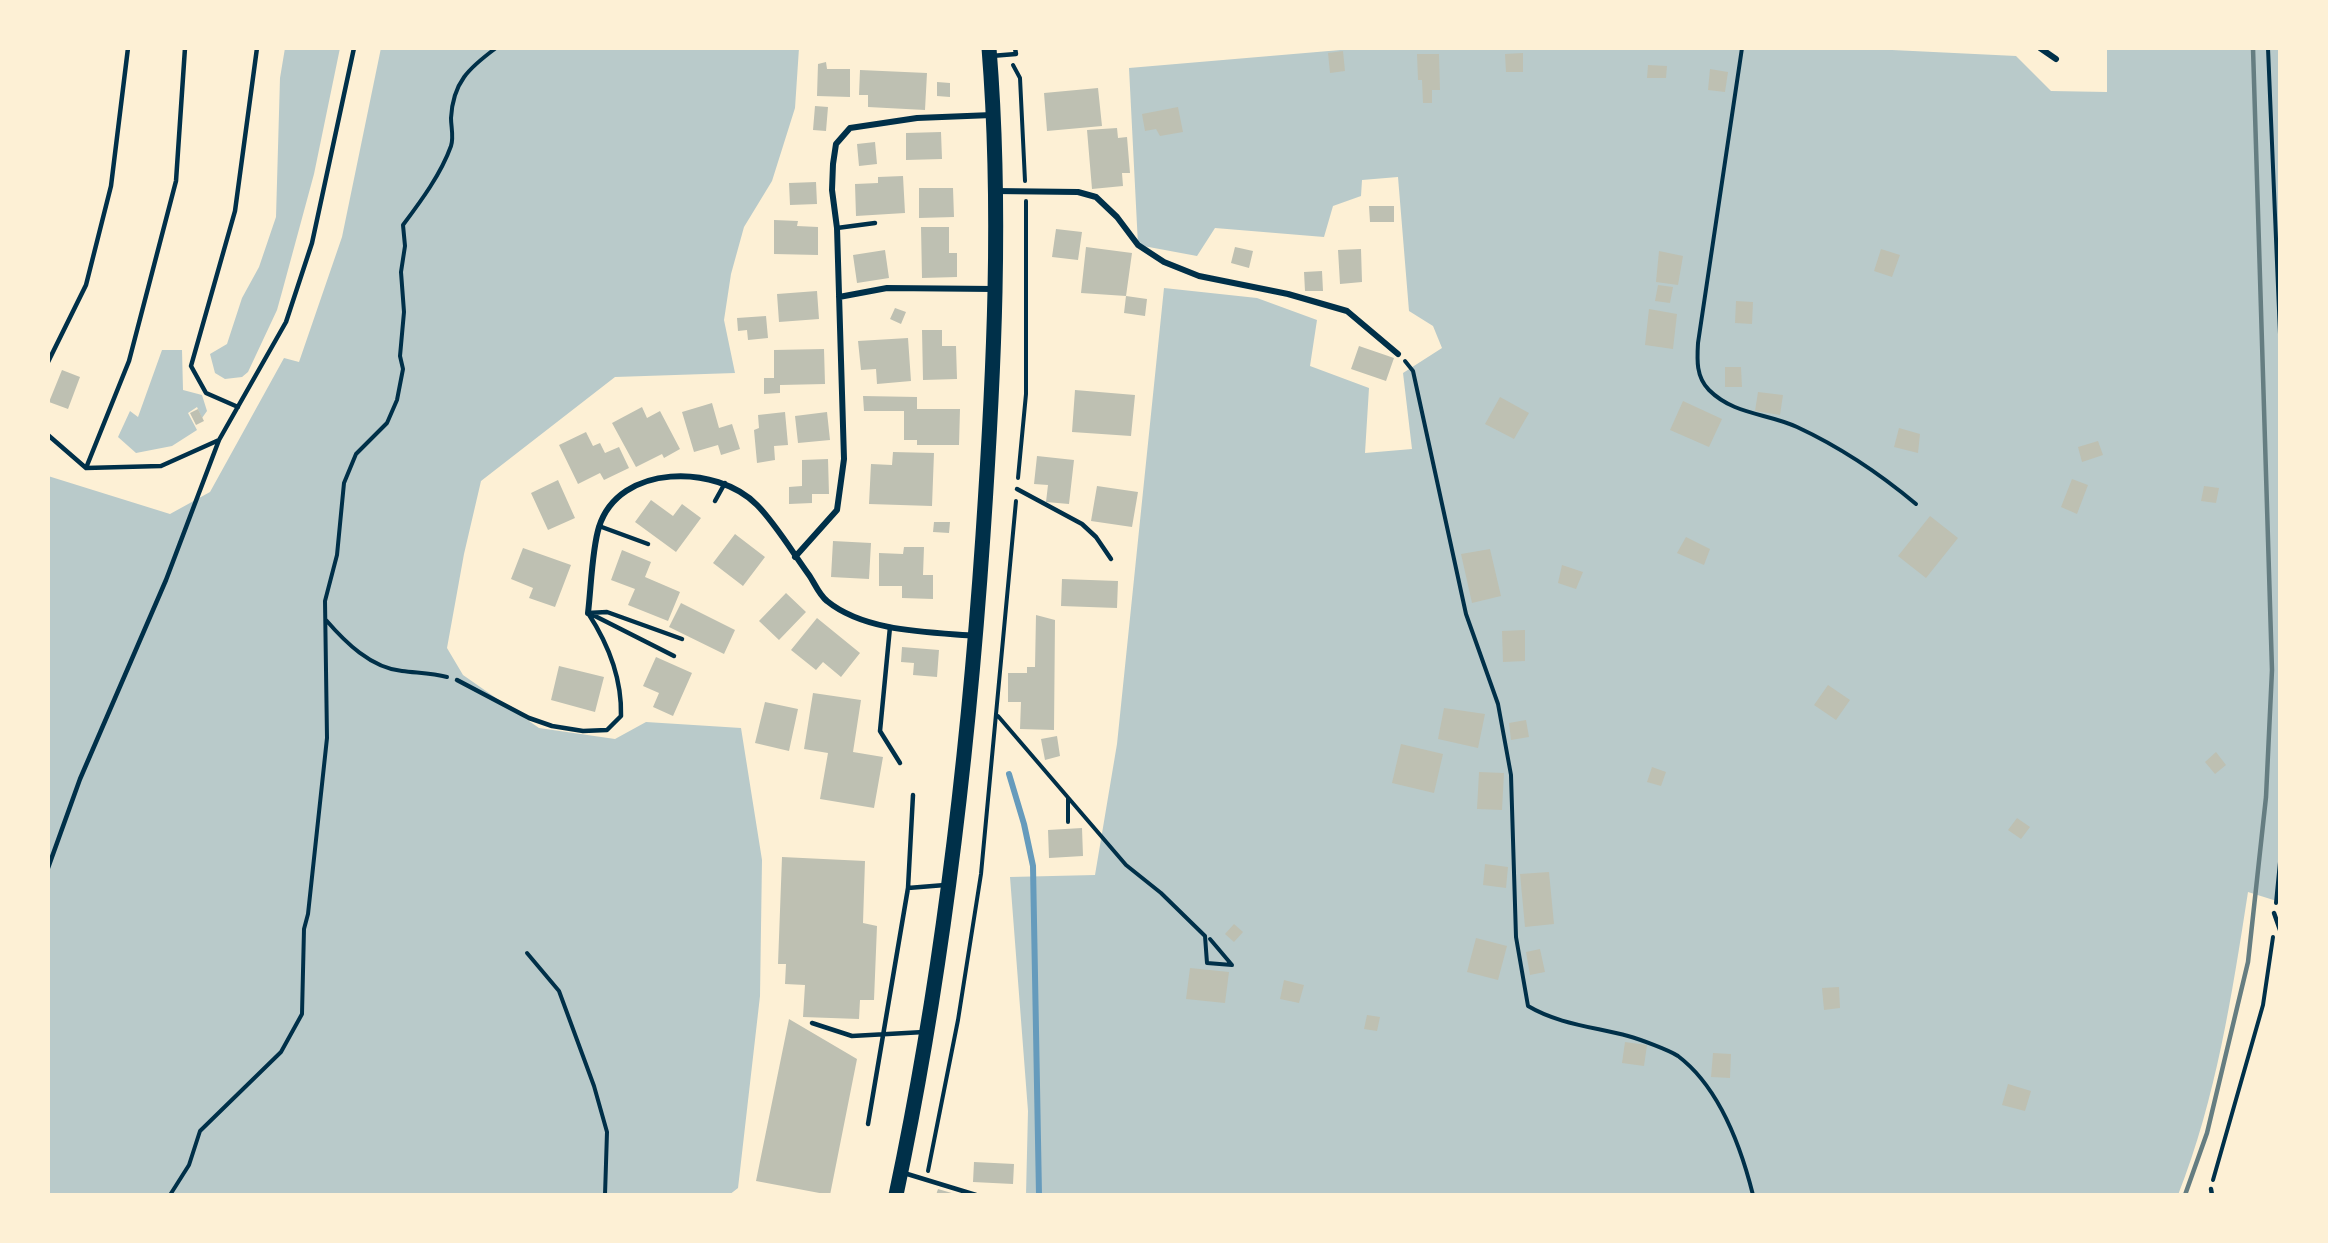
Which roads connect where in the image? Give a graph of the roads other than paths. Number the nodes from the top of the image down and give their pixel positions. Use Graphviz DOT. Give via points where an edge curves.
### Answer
graph roads {
  1 [pos="128,48"];
  2 [pos="185,48"];
  3 [pos="257,48"];
  4 [pos="354,48"];
  5 [pos="2040,48"];
  6 [pos="1016,51"];
  7 [pos="989,52"];
  8 [pos="2056,59"];
  9 [pos="992,115"];
  10 [pos="994,191"];
  11 [pos="875,223"];
  12 [pos="837,228"];
  13 [pos="995,289"];
  14 [pos="839,297"];
  15 [pos="1398,354"];
  16 [pos="48,362"];
  17 [pos="238,407"];
  18 [pos="48,435"];
  19 [pos="219,440"];
  20 [pos="86,468"];
  21 [pos="725,483"];
  22 [pos="1017,489"];
  23 [pos="715,501"];
  24 [pos="599,526"];
  25 [pos="648,544"];
  26 [pos="795,557"];
  27 [pos="1111,559"];
  28 [pos="588,613"];
  29 [pos="890,627"];
  30 [pos="976,636"];
  31 [pos="682,639"];
  32 [pos="674,656"];
  33 [pos="457,680"];
  34 [pos="900,763"];
  35 [pos="913,795"];
  36 [pos="48,868"];
  37 [pos="949,885"];
  38 [pos="909,888"];
  39 [pos="2274,913"];
  40 [pos="2280,930"];
  41 [pos="812,1023"];
  42 [pos="927,1032"];
  43 [pos="881,1033"];
  44 [pos="868,1124"];
  45 [pos="901,1171"];
  46 [pos="896,1195"];
  47 [pos="976,1195"];
  1 -- 16 [label="lane" via="111,186 86,285"];
  2 -- 20 [label="lane" via="176,181 129,361"];
  3 -- 17 [label="lane" via="235,211 191,366 206,393"];
  4 -- 17 [label="lane" via="312,243 286,322"];
  5 -- 8 [label="street"];
  6 -- 7 [label="lane"];
  7 -- 9 [label="main road"];
  9 -- 10 [label="main road"];
  9 -- 12 [label="street" via="917,118 850,128 836,144 833,164"];
  10 -- 13 [label="main road"];
  10 -- 15 [label="street" via="1078,192 1096,196 1138,245 1164,262 1199,276 1347,311"];
  11 -- 12 [label="lane"];
  12 -- 14 [label="street"];
  13 -- 14 [label="street" via="887,288"];
  13 -- 30 [label="main road"];
  14 -- 26 [label="street" via="844,459 837,510"];
  17 -- 19 [label="lane"];
  18 -- 20 [label="lane"];
  19 -- 20 [label="lane" via="161,466"];
  19 -- 36 [label="lane" via="166,580 80,779"];
  21 -- 23 [label="lane"];
  21 -- 24 [label="street" via="685,475 652,481 626,490"];
  21 -- 26 [label="street" via="757,505"];
  22 -- 27 [label="lane" via="1082,524"];
  24 -- 25 [label="lane"];
  24 -- 28 [label="street"];
  26 -- 29 [label="street" via="826,600"];
  28 -- 31 [label="lane" via="607,612"];
  28 -- 32 [label="lane"];
  28 -- 33 [label="lane" via="605,639 621,701 621,716 607,730 552,726"];
  29 -- 30 [label="street"];
  29 -- 34 [label="lane" via="880,731"];
  30 -- 37 [label="main road"];
  35 -- 38 [label="lane"];
  37 -- 38 [label="lane"];
  37 -- 42 [label="main road"];
  38 -- 43 [label="lane"];
  39 -- 40 [label="lane"];
  41 -- 43 [label="lane" via="852,1036"];
  42 -- 43 [label="lane"];
  42 -- 45 [label="main road"];
  43 -- 44 [label="lane"];
  45 -- 46 [label="main road"];
  45 -- 47 [label="lane"];
}
